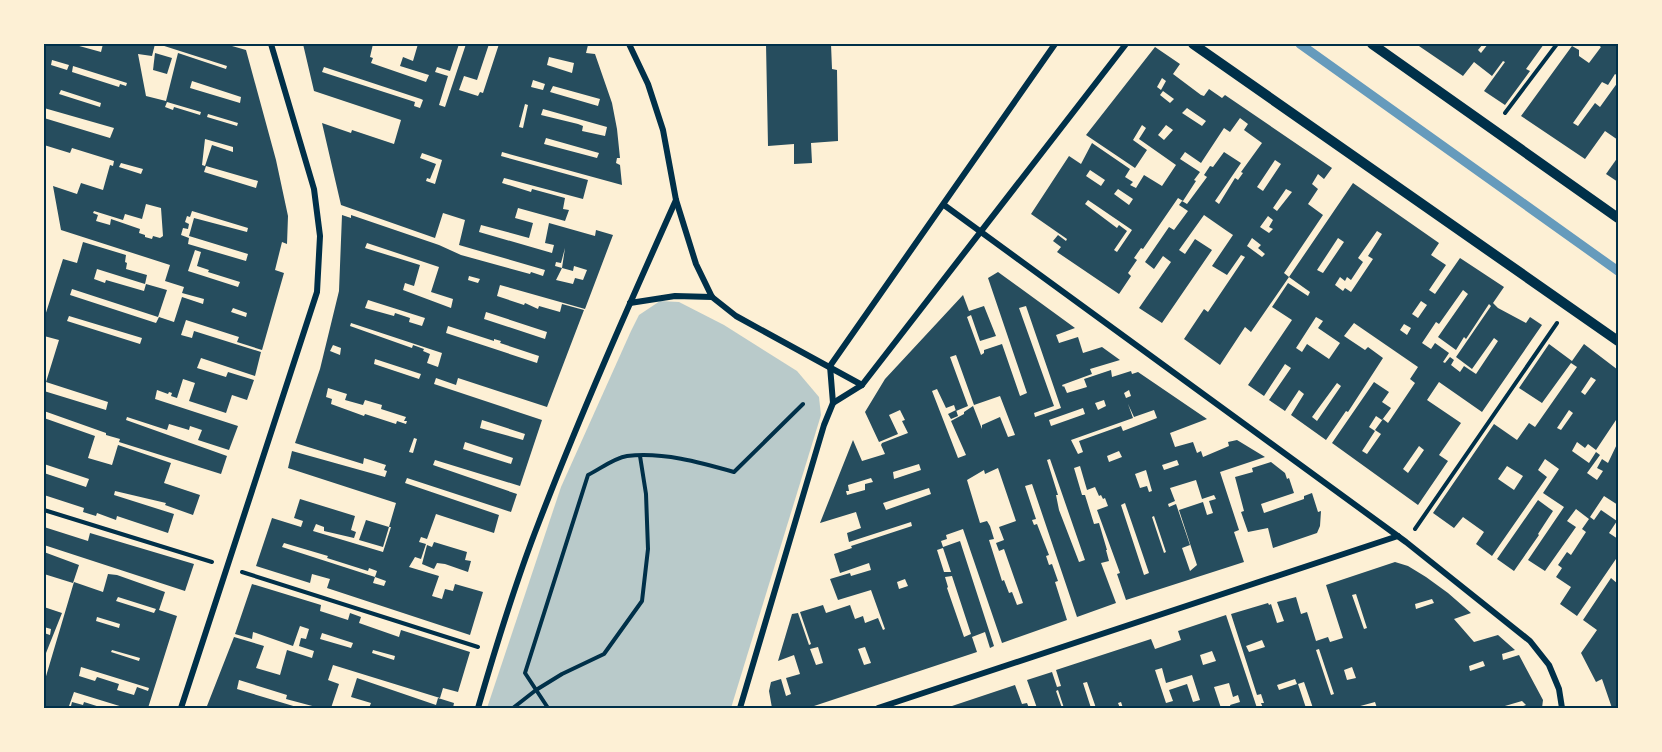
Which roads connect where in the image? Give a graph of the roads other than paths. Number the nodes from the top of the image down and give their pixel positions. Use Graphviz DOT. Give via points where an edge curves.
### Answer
graph roads {
  1 [pos="271,44"];
  2 [pos="628,44"];
  3 [pos="1055,44"];
  4 [pos="1126,44"];
  5 [pos="1193,44"];
  6 [pos="1372,44"];
  7 [pos="676,200"];
  8 [pos="944,204"];
  9 [pos="1618,218"];
  10 [pos="981,232"];
  11 [pos="712,297"];
  12 [pos="630,303"];
  13 [pos="1618,341"];
  14 [pos="830,366"];
  15 [pos="862,385"];
  16 [pos="833,403"];
  17 [pos="1398,536"];
  18 [pos="181,708"];
  19 [pos="478,708"];
  20 [pos="740,708"];
  21 [pos="878,708"];
  22 [pos="1562,708"];
  1 -- 18 [label="street" via="314,189 320,236 317,292"];
  2 -- 7 [label="street" via="648,84 663,130"];
  3 -- 8 [label="street"];
  4 -- 10 [label="street"];
  5 -- 13 [label="street"];
  6 -- 9 [label="street"];
  7 -- 11 [label="street" via="696,264"];
  7 -- 12 [label="street"];
  8 -- 10 [label="street"];
  8 -- 14 [label="street"];
  10 -- 15 [label="street"];
  10 -- 17 [label="street"];
  11 -- 12 [label="street" via="675,296"];
  11 -- 14 [label="street" via="736,316"];
  12 -- 19 [label="street" via="538,524"];
  14 -- 15 [label="street"];
  14 -- 16 [label="street"];
  15 -- 16 [label="street"];
  16 -- 20 [label="street"];
  17 -- 21 [label="street"];
  17 -- 22 [label="street" via="1530,641 1549,666"];
}
